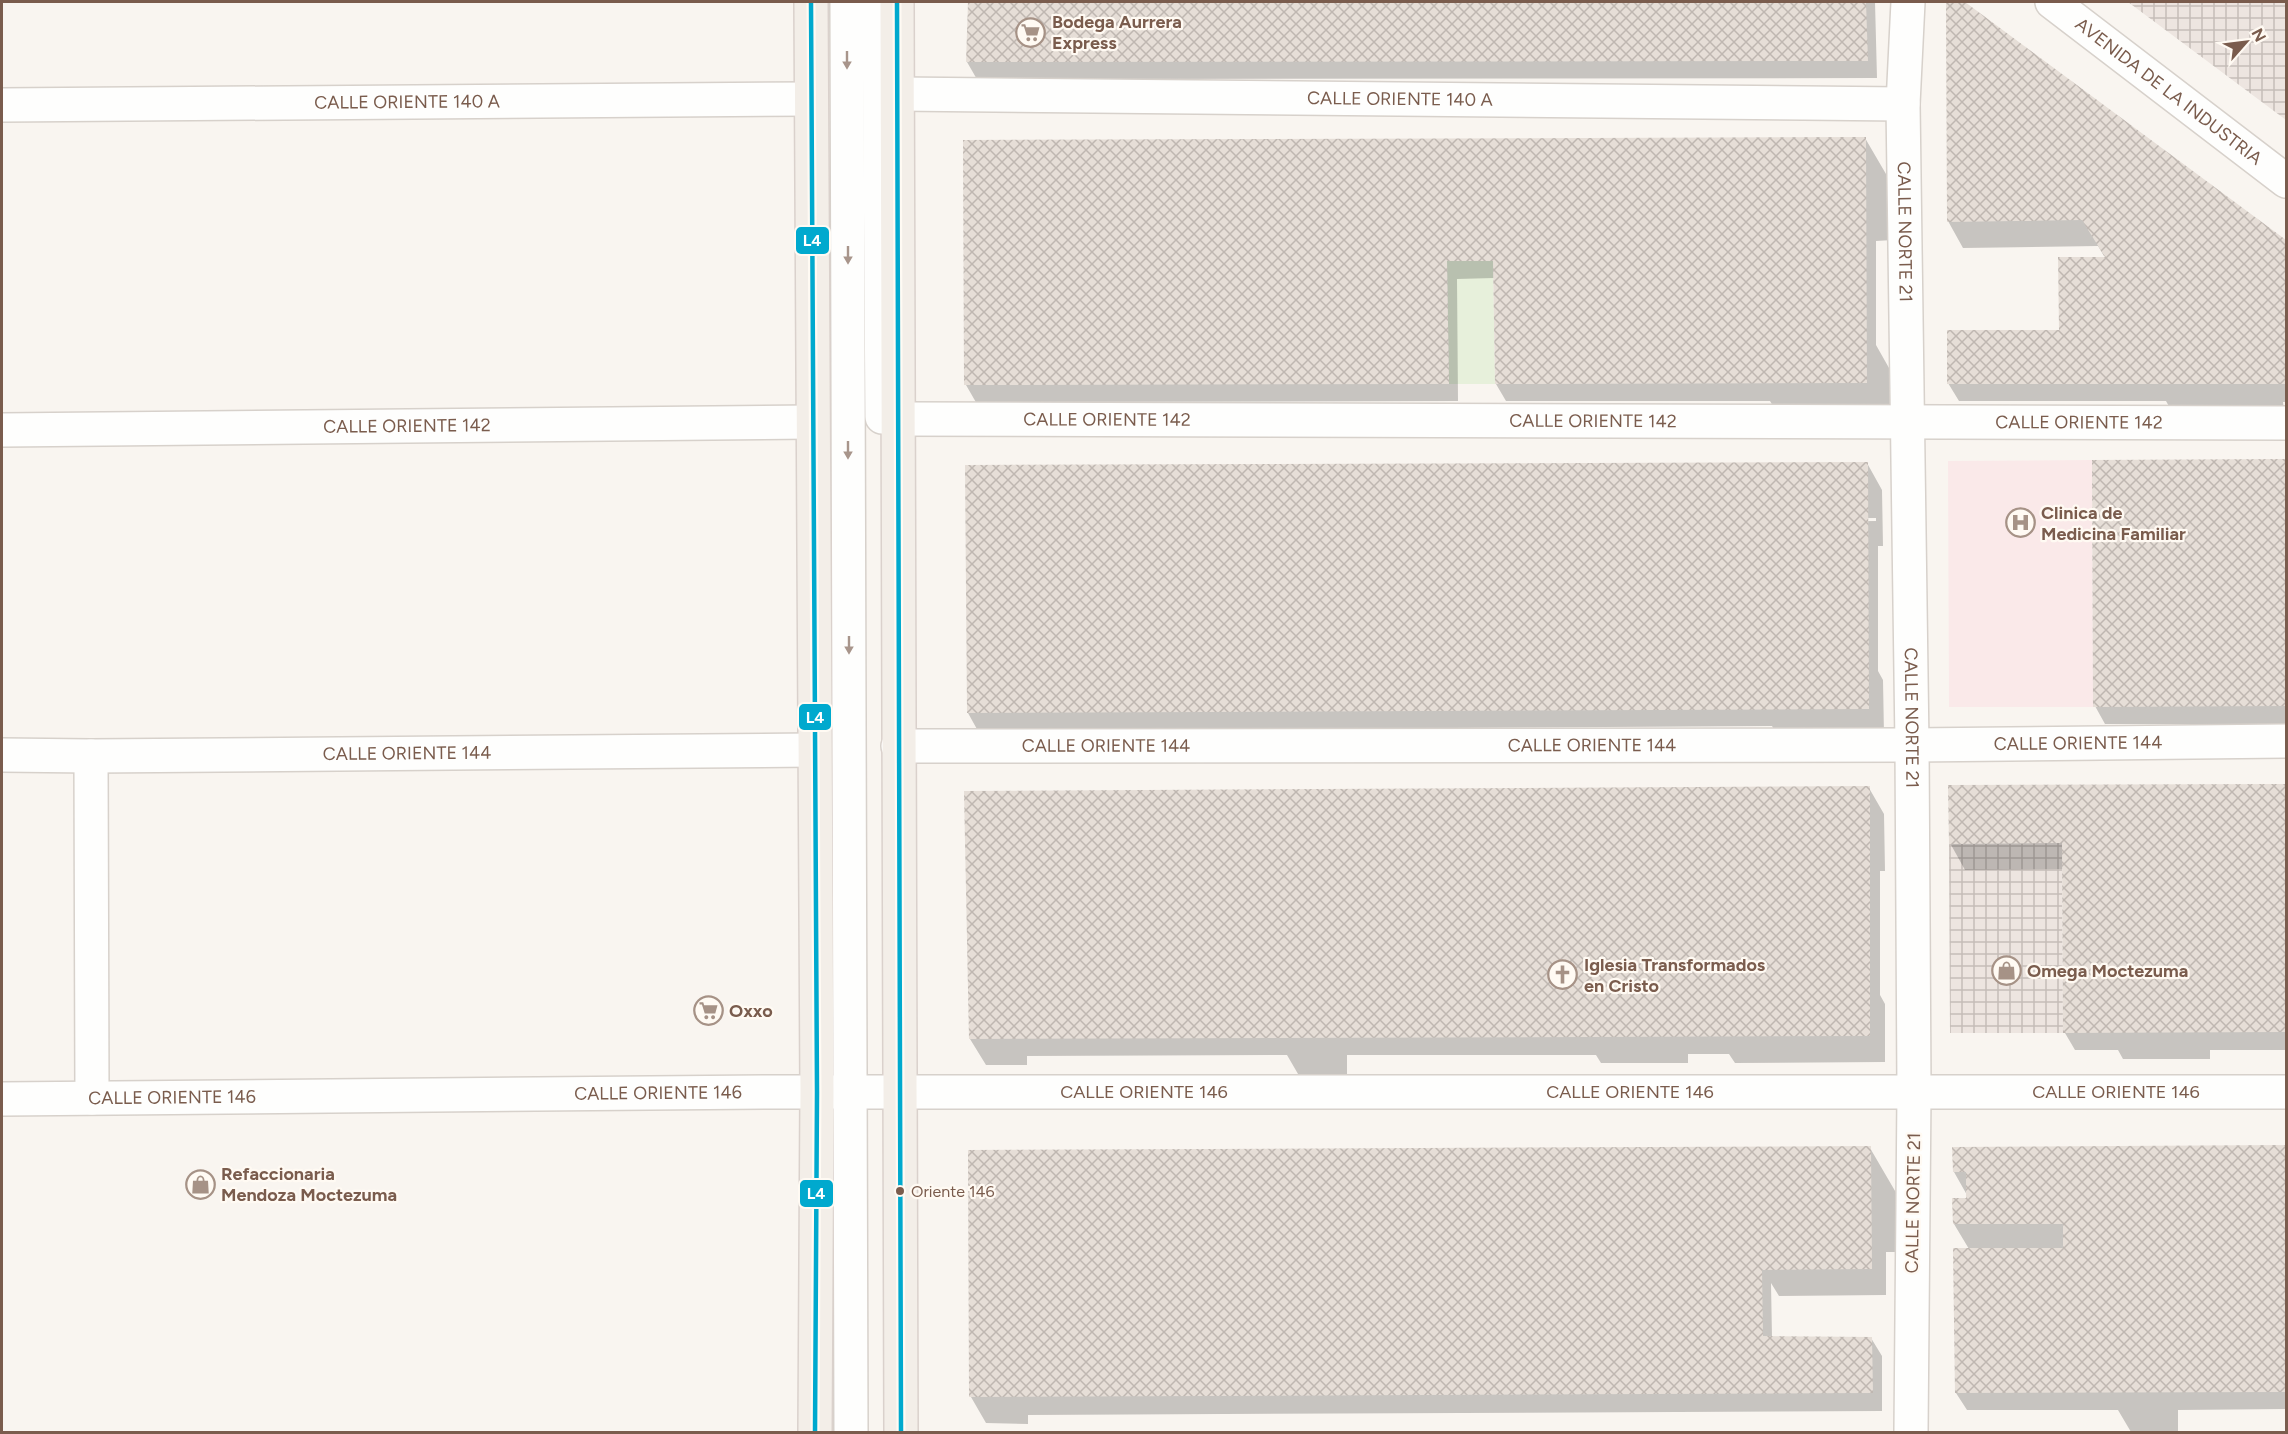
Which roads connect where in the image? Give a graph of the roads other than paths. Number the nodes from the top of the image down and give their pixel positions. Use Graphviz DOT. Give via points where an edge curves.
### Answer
graph roads {
  1 [pos="811,2"];
  2 [pos="847,2"];
  3 [pos="879,2"];
  4 [pos="897,2"];
  5 [pos="1908,2"];
  6 [pos="2052,2"];
  7 [pos="897,94"];
  8 [pos="811,99"];
  9 [pos="1903,104"];
  10 [pos="2,105"];
  11 [pos="2286,181"];
  12 [pos="900,419"];
  13 [pos="812,422"];
  14 [pos="1907,422"];
  15 [pos="2286,423"];
  16 [pos="2,430"];
  17 [pos="2286,741"];
  18 [pos="898,746"];
  19 [pos="1912,746"];
  20 [pos="814,750"];
  21 [pos="2,755"];
  22 [pos="91,756"];
  23 [pos="1914,1092"];
  24 [pos="2286,1092"];
  25 [pos="832,1093"];
  26 [pos="892,1093"];
  27 [pos="92,1098"];
  28 [pos="2,1099"];
  29 [pos="815,1432"];
  30 [pos="851,1432"];
  31 [pos="886,1432"];
  32 [pos="901,1432"];
  33 [pos="1911,1432"];
  1 -- 8 [label="main road"];
  2 -- 25 [label="street, one-way" via="849,721"];
  3 -- 26 [label="street"];
  4 -- 7 [label="main road"];
  5 -- 9 [label="street, CALLE NORTE 21"];
  6 -- 11 [label="street, AVENIDA DE LA INDUSTRIA"];
  7 -- 9 [label="street, CALLE ORIENTE 140 A"];
  7 -- 12 [label="main road"];
  8 -- 10 [label="street, CALLE ORIENTE 140 A"];
  8 -- 13 [label="main road"];
  9 -- 14 [label="street, CALLE NORTE 21"];
  12 -- 14 [label="street, CALLE ORIENTE 142"];
  12 -- 18 [label="main road"];
  13 -- 16 [label="street, CALLE ORIENTE 142"];
  13 -- 20 [label="main road"];
  14 -- 15 [label="street, CALLE ORIENTE 142"];
  14 -- 19 [label="street, CALLE NORTE 21"];
  17 -- 19 [label="street, CALLE ORIENTE 144"];
  18 -- 19 [label="street, CALLE ORIENTE 144"];
  18 -- 26 [label="main road"];
  19 -- 23 [label="street, CALLE NORTE 21"];
  20 -- 22 [label="street, CALLE ORIENTE 144"];
  20 -- 25 [label="main road"];
  21 -- 22 [label="street, CALLE ORIENTE 144"];
  22 -- 27 [label="street"];
  23 -- 24 [label="street, CALLE ORIENTE 146"];
  23 -- 26 [label="street, CALLE ORIENTE 146"];
  23 -- 33 [label="street, CALLE NORTE 21"];
  25 -- 26 [label="street, CALLE ORIENTE 146"];
  25 -- 27 [label="street, CALLE ORIENTE 146"];
  25 -- 29 [label="main road"];
  25 -- 30 [label="street"];
  26 -- 31 [label="street"];
  26 -- 32 [label="main road"];
  27 -- 28 [label="street, CALLE ORIENTE 146"];
}
